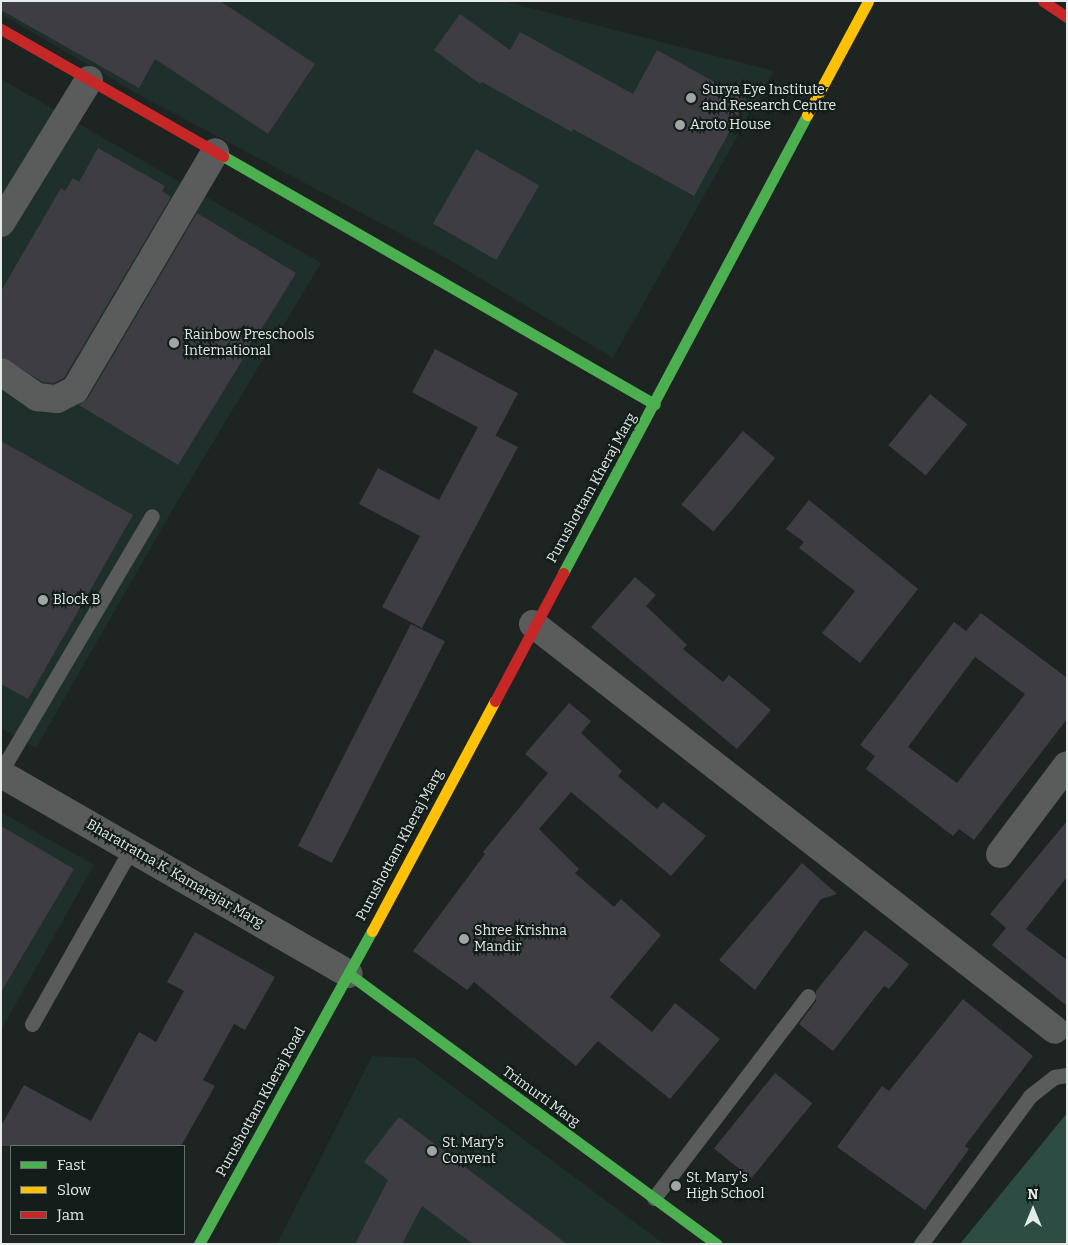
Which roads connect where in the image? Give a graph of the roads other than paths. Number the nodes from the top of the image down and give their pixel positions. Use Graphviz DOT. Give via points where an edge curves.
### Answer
graph roads {
  1 [pos="868,1"];
  2 [pos="875,1"];
  3 [pos="1043,1"];
  4 [pos="862,17"];
  5 [pos="1067,17"];
  6 [pos="1,29"];
  7 [pos="89,80"];
  8 [pos="215,152"];
  9 [pos="1,223"];
  10 [pos="1,372"];
  11 [pos="655,404"];
  12 [pos="152,516"];
  13 [pos="533,624"];
  14 [pos="1067,764"];
  15 [pos="1,773"];
  16 [pos="131,849"];
  17 [pos="1000,854"];
  18 [pos="349,974"];
  19 [pos="808,996"];
  20 [pos="32,1024"];
  21 [pos="1055,1030"];
  22 [pos="1067,1075"];
  23 [pos="654,1198"];
  24 [pos="199,1244"];
  25 [pos="716,1244"];
  26 [pos="921,1244"];
  1 -- 4 [label="street"];
  2 -- 4 [label="street"];
  3 -- 5 [label="street"];
  4 -- 11 [label="street, Purushottam Kheraj Marg"];
  6 -- 7 [label="street"];
  7 -- 8 [label="street"];
  7 -- 9 [label="street"];
  8 -- 10 [label="street" via="74,390 57,399 37,397"];
  8 -- 11 [label="street"];
  11 -- 13 [label="street, Purushottam Kheraj Marg"];
  12 -- 15 [label="lane"];
  13 -- 18 [label="street, Purushottam Kheraj Marg"];
  13 -- 21 [label="street"];
  14 -- 17 [label="street"];
  15 -- 16 [label="street, Bharatratna K. Kamarajar Marg"];
  16 -- 18 [label="street, Bharatratna K. Kamarajar Marg"];
  16 -- 20 [label="lane"];
  18 -- 23 [label="street, Trimurti Marg"];
  18 -- 24 [label="street, Purushottam Kheraj Road"];
  19 -- 23 [label="lane"];
  22 -- 26 [label="lane" via="1054,1077 1030,1096"];
  23 -- 25 [label="street, Trimurti Marg"];
}
